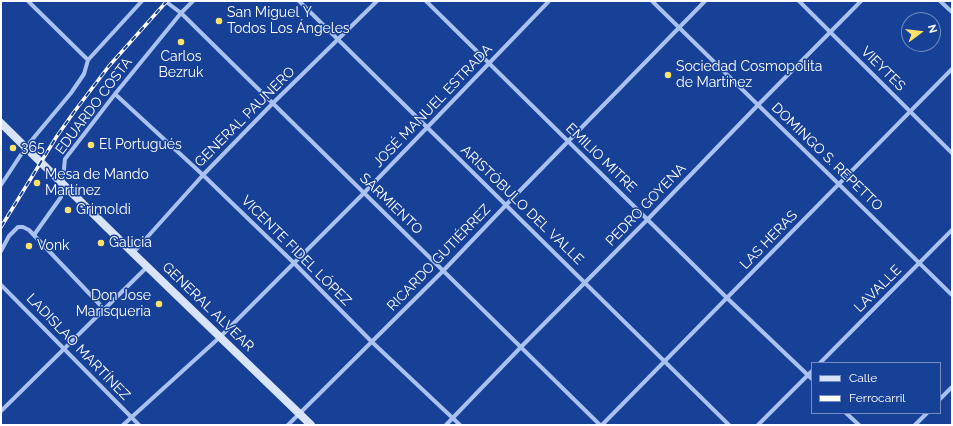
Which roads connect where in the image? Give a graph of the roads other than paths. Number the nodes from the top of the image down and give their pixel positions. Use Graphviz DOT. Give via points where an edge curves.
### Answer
graph roads {
  1 [pos="28,1"];
  2 [pos="142,1"];
  3 [pos="166,1"];
  4 [pos="193,1"];
  5 [pos="299,1"];
  6 [pos="377,1"];
  7 [pos="426,1"];
  8 [pos="549,1"];
  9 [pos="652,1"];
  10 [pos="705,1"];
  11 [pos="799,1"];
  12 [pos="861,1"];
  13 [pos="940,1"];
  14 [pos="952,12"];
  15 [pos="181,13"];
  16 [pos="678,27"];
  17 [pos="831,33"];
  18 [pos="338,40"];
  19 [pos="88,60"];
  20 [pos="489,63"];
  21 [pos="952,70"];
  22 [pos="115,94"];
  23 [pos="273,103"];
  24 [pos="758,105"];
  25 [pos="910,111"];
  26 [pos="1,123"];
  27 [pos="427,128"];
  28 [pos="568,142"];
  29 [pos="26,147"];
  30 [pos="952,153"];
  31 [pos="203,175"];
  32 [pos="62,184"];
  33 [pos="839,184"];
  34 [pos="1,185"];
  35 [pos="364,193"];
  36 [pos="506,205"];
  37 [pos="648,219"];
  38 [pos="952,230"];
  39 [pos="34,235"];
  40 [pos="1,251"];
  41 [pos="133,253"];
  42 [pos="294,263"];
  43 [pos="919,263"];
  44 [pos="147,267"];
  45 [pos="443,270"];
  46 [pos="586,282"];
  47 [pos="1,285"];
  48 [pos="952,295"];
  49 [pos="727,298"];
  50 [pos="104,309"];
  51 [pos="220,336"];
  52 [pos="372,342"];
  53 [pos="521,347"];
  54 [pos="64,349"];
  55 [pos="665,361"];
  56 [pos="821,362"];
  57 [pos="811,372"];
  58 [pos="808,375"];
  59 [pos="811,378"];
  60 [pos="952,387"];
  61 [pos="941,398"];
  62 [pos="1,411"];
  63 [pos="300,414"];
  64 [pos="847,414"];
  65 [pos="926,414"];
  66 [pos="131,417"];
  67 [pos="453,418"];
  68 [pos="123,425"];
  69 [pos="139,425"];
  70 [pos="288,425"];
  71 [pos="311,425"];
  72 [pos="446,425"];
  73 [pos="460,425"];
  74 [pos="601,425"];
  75 [pos="729,425"];
  76 [pos="758,425"];
  77 [pos="859,425"];
  78 [pos="915,425"];
  1 -- 19 [label="street"];
  2 -- 19 [label="street"];
  3 -- 15 [label="street, SARMIENTO"];
  4 -- 15 [label="street, EDUARDO COSTA"];
  5 -- 18 [label="street, ARISTÓBULO DEL VALLE"];
  6 -- 18 [label="street, GENERAL PAUNERO"];
  7 -- 20 [label="street, EMILIO MITRE"];
  8 -- 20 [label="street, JOSÉ MANUEL ESTRADA"];
  9 -- 16 [label="street, DOMINGO S. REPETTO"];
  10 -- 16 [label="street, RICARDO GUTIÉRREZ"];
  11 -- 17 [label="street, VIEYTES"];
  12 -- 17 [label="street, PEDRO GOYENA"];
  13 -- 14 [label="street"];
  15 -- 22 [label="street, EDUARDO COSTA"];
  15 -- 23 [label="street, SARMIENTO"];
  16 -- 24 [label="street, DOMINGO S. REPETTO"];
  16 -- 28 [label="street, RICARDO GUTIÉRREZ"];
  17 -- 24 [label="street, PEDRO GOYENA"];
  17 -- 25 [label="street, VIEYTES"];
  18 -- 23 [label="street, GENERAL PAUNERO"];
  18 -- 27 [label="street, ARISTÓBULO DEL VALLE"];
  19 -- 29 [label="street" via="84,74 71,93"];
  20 -- 27 [label="street, JOSÉ MANUEL ESTRADA"];
  20 -- 28 [label="street, EMILIO MITRE"];
  21 -- 25 [label="street, LAS HERAS"];
  22 -- 31 [label="street, VICENTE FIDEL LÓPEZ"];
  22 -- 32 [label="street, EDUARDO COSTA" via="65,160"];
  23 -- 31 [label="street, GENERAL PAUNERO"];
  23 -- 35 [label="street, SARMIENTO"];
  24 -- 33 [label="street, DOMINGO S. REPETTO"];
  24 -- 37 [label="street, PEDRO GOYENA"];
  25 -- 30 [label="street, VIEYTES"];
  25 -- 33 [label="street, LAS HERAS"];
  26 -- 29 [label="street, GENERAL ALVEAR"];
  27 -- 35 [label="street, JOSÉ MANUEL ESTRADA"];
  27 -- 36 [label="street, ARISTÓBULO DEL VALLE"];
  28 -- 36 [label="street, RICARDO GUTIÉRREZ"];
  28 -- 37 [label="street, EMILIO MITRE"];
  29 -- 32 [label="street, GENERAL ALVEAR"];
  29 -- 34 [label="street"];
  31 -- 41 [label="street, GENERAL PAUNERO"];
  31 -- 42 [label="street, VICENTE FIDEL LÓPEZ"];
  32 -- 39 [label="street, EDUARDO COSTA" via="61,197"];
  32 -- 41 [label="street, GENERAL ALVEAR"];
  33 -- 43 [label="street, DOMINGO S. REPETTO"];
  33 -- 49 [label="street, LAS HERAS"];
  35 -- 42 [label="street, JOSÉ MANUEL ESTRADA"];
  35 -- 45 [label="street, SARMIENTO"];
  36 -- 45 [label="street, RICARDO GUTIÉRREZ"];
  36 -- 46 [label="street, ARISTÓBULO DEL VALLE"];
  37 -- 46 [label="street, PEDRO GOYENA"];
  37 -- 49 [label="street, EMILIO MITRE"];
  38 -- 43 [label="street, LAVALLE"];
  39 -- 40 [label="street" via="29,230 18,227 9,236"];
  39 -- 50 [label="street"];
  41 -- 44 [label="street, GENERAL ALVEAR"];
  42 -- 51 [label="street, JOSÉ MANUEL ESTRADA"];
  42 -- 52 [label="street, VICENTE FIDEL LÓPEZ"];
  43 -- 48 [label="street, DOMINGO S. REPETTO"];
  43 -- 56 [label="street, LAVALLE"];
  44 -- 50 [label="street"];
  44 -- 51 [label="street, GENERAL ALVEAR"];
  45 -- 52 [label="street, RICARDO GUTIÉRREZ"];
  45 -- 53 [label="street, SARMIENTO"];
  46 -- 53 [label="street, PEDRO GOYENA"];
  46 -- 55 [label="street, ARISTÓBULO DEL VALLE"];
  47 -- 54 [label="street, LADISLAO MARTÍNEZ"];
  49 -- 55 [label="street, LAS HERAS"];
  49 -- 58 [label="street, EMILIO MITRE"];
  50 -- 54 [label="street"];
  51 -- 63 [label="street, GENERAL ALVEAR"];
  51 -- 66 [label="street, JOSÉ MANUEL ESTRADA"];
  52 -- 63 [label="street, RICARDO GUTIÉRREZ"];
  52 -- 67 [label="street, VICENTE FIDEL LÓPEZ"];
  53 -- 67 [label="street, PEDRO GOYENA"];
  53 -- 74 [label="street, SARMIENTO"];
  54 -- 62 [label="street"];
  54 -- 66 [label="street, LADISLAO MARTÍNEZ"];
  55 -- 74 [label="street, LAS HERAS"];
  55 -- 75 [label="street, ARISTÓBULO DEL VALLE"];
  57 -- 58 [label="street"];
  58 -- 59 [label="street, EMILIO MITRE"];
  58 -- 76 [label="street"];
  60 -- 61 [label="street"];
  63 -- 70 [label="street, RICARDO GUTIÉRREZ"];
  63 -- 71 [label="street, GENERAL ALVEAR"];
  64 -- 77 [label="street"];
  65 -- 78 [label="street"];
  66 -- 68 [label="street, JOSÉ MANUEL ESTRADA"];
  66 -- 69 [label="street, LADISLAO MARTÍNEZ"];
  67 -- 72 [label="street, PEDRO GOYENA"];
  67 -- 73 [label="street, VICENTE FIDEL LÓPEZ"];
}
